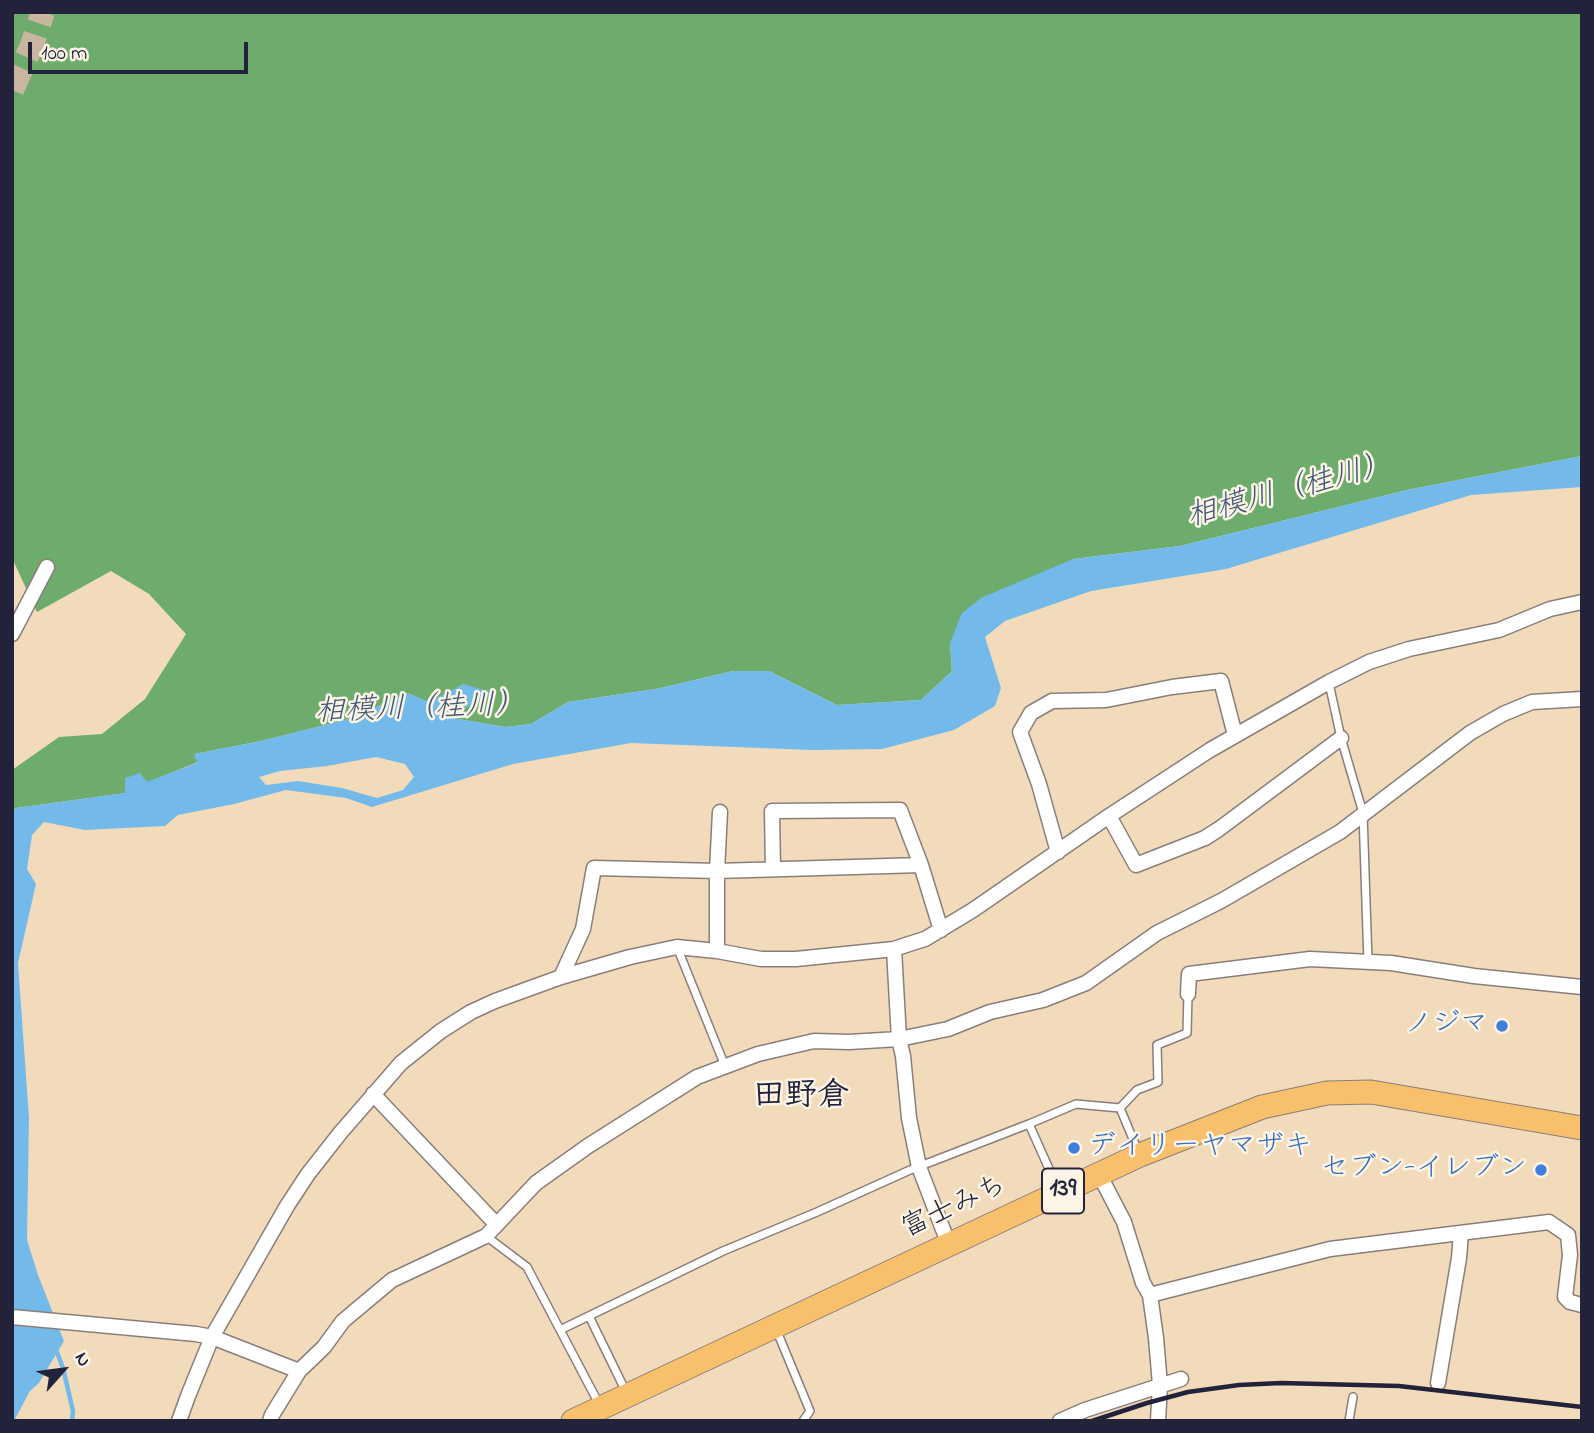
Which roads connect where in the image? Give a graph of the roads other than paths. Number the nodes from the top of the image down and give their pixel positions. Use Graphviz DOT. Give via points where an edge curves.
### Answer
graph roads {
  1 [pos="47,567"];
  2 [pos="1582,602"];
  3 [pos="12,634"];
  4 [pos="1329,682"];
  5 [pos="1582,699"];
  6 [pos="1235,735"];
  7 [pos="1341,738"];
  8 [pos="720,812"];
  9 [pos="1363,813"];
  10 [pos="1109,816"];
  11 [pos="1058,852"];
  12 [pos="921,865"];
  13 [pos="773,869"];
  14 [pos="717,870"];
  15 [pos="941,930"];
  16 [pos="677,947"];
  17 [pos="894,949"];
  18 [pos="717,951"];
  19 [pos="1368,962"];
  20 [pos="561,977"];
  21 [pos="1582,986"];
  22 [pos="1188,994"];
  23 [pos="899,1039"];
  24 [pos="725,1066"];
  25 [pos="373,1094"];
  26 [pos="1120,1108"];
  27 [pos="1029,1124"];
  28 [pos="1582,1128"];
  29 [pos="1140,1155"];
  30 [pos="919,1167"];
  31 [pos="1099,1174"];
  32 [pos="1059,1192"];
  33 [pos="496,1224"];
  34 [pos="1461,1233"];
  35 [pos="486,1236"];
  36 [pos="948,1245"];
  37 [pos="1150,1295"];
  38 [pos="1582,1305"];
  39 [pos="589,1316"];
  40 [pos="12,1317"];
  41 [pos="774,1326"];
  42 [pos="560,1330"];
  43 [pos="212,1337"];
  44 [pos="299,1371"];
  45 [pos="1181,1379"];
  46 [pos="1438,1383"];
  47 [pos="1160,1385"];
  48 [pos="628,1395"];
  49 [pos="1353,1397"];
  50 [pos="600,1408"];
  51 [pos="179,1421"];
  52 [pos="270,1421"];
  53 [pos="573,1421"];
  54 [pos="803,1421"];
  55 [pos="1060,1421"];
  56 [pos="1158,1421"];
  57 [pos="1349,1421"];
  1 -- 3 [label="street"];
  2 -- 4 [label="street" via="1499,630 1409,649 1368,662"];
  4 -- 6 [label="street"];
  4 -- 7 [label="lane"];
  5 -- 9 [label="street" via="1532,702 1503,714 1470,733"];
  6 -- 10 [label="street"];
  6 -- 11 [label="street" via="1221,681 1106,700 1052,701 1031,713 1020,733"];
  7 -- 9 [label="lane"];
  7 -- 10 [label="street" via="1205,838 1136,865"];
  8 -- 14 [label="street"];
  9 -- 19 [label="lane"];
  9 -- 23 [label="street" via="1297,858 1157,933 1086,983 948,1029"];
  10 -- 11 [label="street"];
  11 -- 15 [label="street"];
  12 -- 13 [label="street"];
  12 -- 13 [label="street" via="900,810 772,811"];
  12 -- 15 [label="street"];
  13 -- 14 [label="street"];
  14 -- 18 [label="street"];
  14 -- 20 [label="street" via="594,868 583,929"];
  15 -- 17 [label="street"];
  16 -- 18 [label="street"];
  16 -- 20 [label="street"];
  16 -- 24 [label="lane"];
  17 -- 18 [label="street" via="796,959 761,959"];
  17 -- 23 [label="street"];
  19 -- 21 [label="street"];
  19 -- 22 [label="street" via="1310,959 1189,974"];
  20 -- 25 [label="street" via="461,1018 401,1063"];
  22 -- 26 [label="lane" via="1187,1032 1157,1045 1158,1082 1137,1090"];
  23 -- 24 [label="street" via="814,1041"];
  23 -- 30 [label="street"];
  24 -- 33 [label="street" via="697,1077 577,1154 536,1183"];
  25 -- 33 [label="street"];
  25 -- 43 [label="street" via="308,1174"];
  26 -- 27 [label="lane" via="1076,1104"];
  26 -- 29 [label="lane"];
  27 -- 30 [label="lane"];
  27 -- 32 [label="lane"];
  28 -- 29 [label="highway, 富士みち / 139" via="1371,1092 1327,1093 1262,1107"];
  29 -- 31 [label="highway, 富士みち / 139"];
  30 -- 36 [label="street"];
  30 -- 39 [label="lane" via="723,1251"];
  31 -- 32 [label="highway, 富士みち / 139"];
  31 -- 37 [label="street" via="1124,1222"];
  32 -- 36 [label="highway, 富士みち / 139"];
  33 -- 35 [label="street"];
  34 -- 37 [label="street" via="1330,1249"];
  34 -- 38 [label="street" via="1549,1222 1568,1235 1565,1297"];
  34 -- 46 [label="street"];
  35 -- 42 [label="lane" via="527,1267"];
  35 -- 44 [label="street" via="393,1280 344,1321"];
  36 -- 41 [label="highway, 富士みち / 139"];
  37 -- 47 [label="street"];
  39 -- 42 [label="lane"];
  39 -- 48 [label="lane"];
  40 -- 43 [label="street"];
  41 -- 48 [label="highway, 富士みち / 139"];
  41 -- 54 [label="lane" via="810,1411"];
  42 -- 50 [label="lane"];
  43 -- 44 [label="street"];
  43 -- 51 [label="street"];
  44 -- 52 [label="street"];
  45 -- 47 [label="street"];
  47 -- 55 [label="street"];
  47 -- 56 [label="street"];
  48 -- 50 [label="highway, 富士みち / 139"];
  49 -- 57 [label="lane"];
  50 -- 53 [label="highway, 富士みち / 139"];
}
